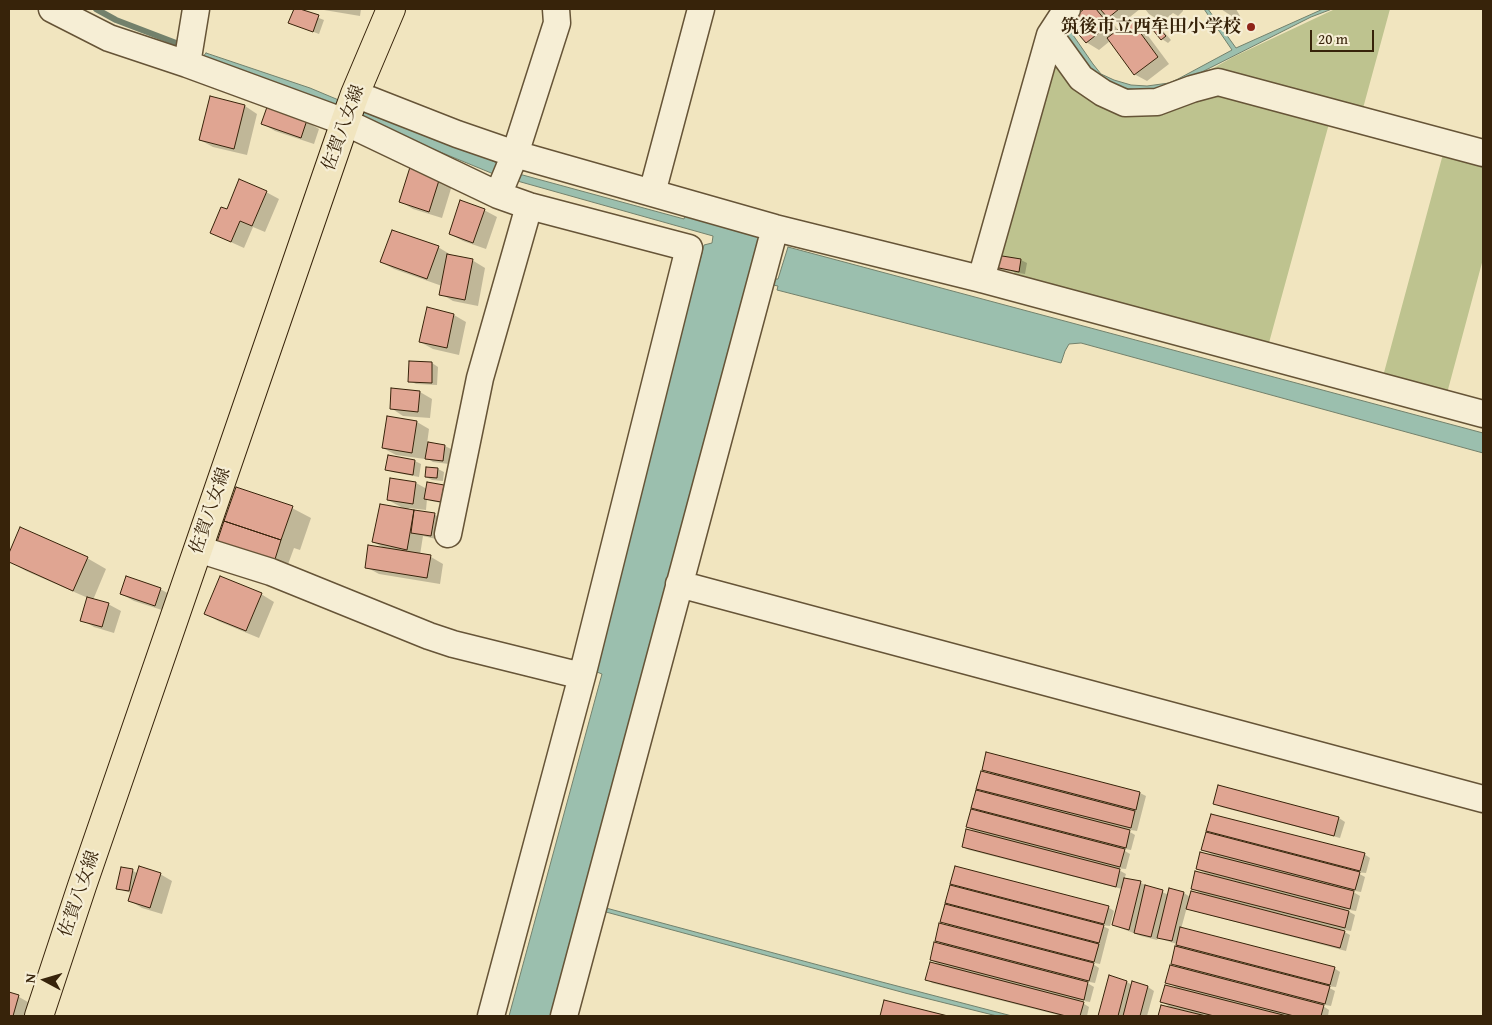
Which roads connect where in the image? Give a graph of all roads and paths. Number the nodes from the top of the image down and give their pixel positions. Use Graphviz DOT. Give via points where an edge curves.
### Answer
graph roads {
  1 [pos="52,9"];
  2 [pos="196,9"];
  3 [pos="391,9"];
  4 [pos="556,9"];
  5 [pos="701,9"];
  6 [pos="1067,9"];
  7 [pos="1050,35"];
  8 [pos="187,64"];
  9 [pos="355,94"];
  10 [pos="345,122"];
  11 [pos="1483,153"];
  12 [pos="515,154"];
  13 [pos="652,193"];
  14 [pos="498,195"];
  15 [pos="530,206"];
  16 [pos="776,228"];
  17 [pos="981,279"];
  18 [pos="1483,414"];
  19 [pos="448,534"];
  20 [pos="198,549"];
  21 [pos="679,584"];
  22 [pos="582,676"];
  23 [pos="1483,799"];
  24 [pos="39,1016"];
  25 [pos="491,1016"];
  26 [pos="564,1016"];
  1 -- 8 [label="street" via="108,38"];
  2 -- 8 [label="street"];
  3 -- 9 [label="main road, 佐賀八女線"];
  4 -- 12 [label="street" via="557,23"];
  5 -- 13 [label="street"];
  6 -- 7 [label="street"];
  7 -- 11 [label="street" via="1081,78 1125,103 1156,102 1218,82"];
  7 -- 17 [label="street"];
  8 -- 10 [label="street"];
  9 -- 10 [label="main road, 佐賀八女線"];
  9 -- 12 [label="street"];
  10 -- 14 [label="street"];
  10 -- 20 [label="main road, 佐賀八女線"];
  12 -- 13 [label="street"];
  12 -- 14 [label="street"];
  13 -- 16 [label="street"];
  14 -- 15 [label="street"];
  15 -- 19 [label="street" via="480,378"];
  15 -- 22 [label="street" via="689,248"];
  16 -- 17 [label="street"];
  16 -- 21 [label="street"];
  17 -- 18 [label="street"];
  20 -- 22 [label="street" via="271,572 453,644"];
  20 -- 24 [label="main road, 佐賀八女線"];
  21 -- 23 [label="street"];
  21 -- 26 [label="street"];
  22 -- 25 [label="street"];
}
